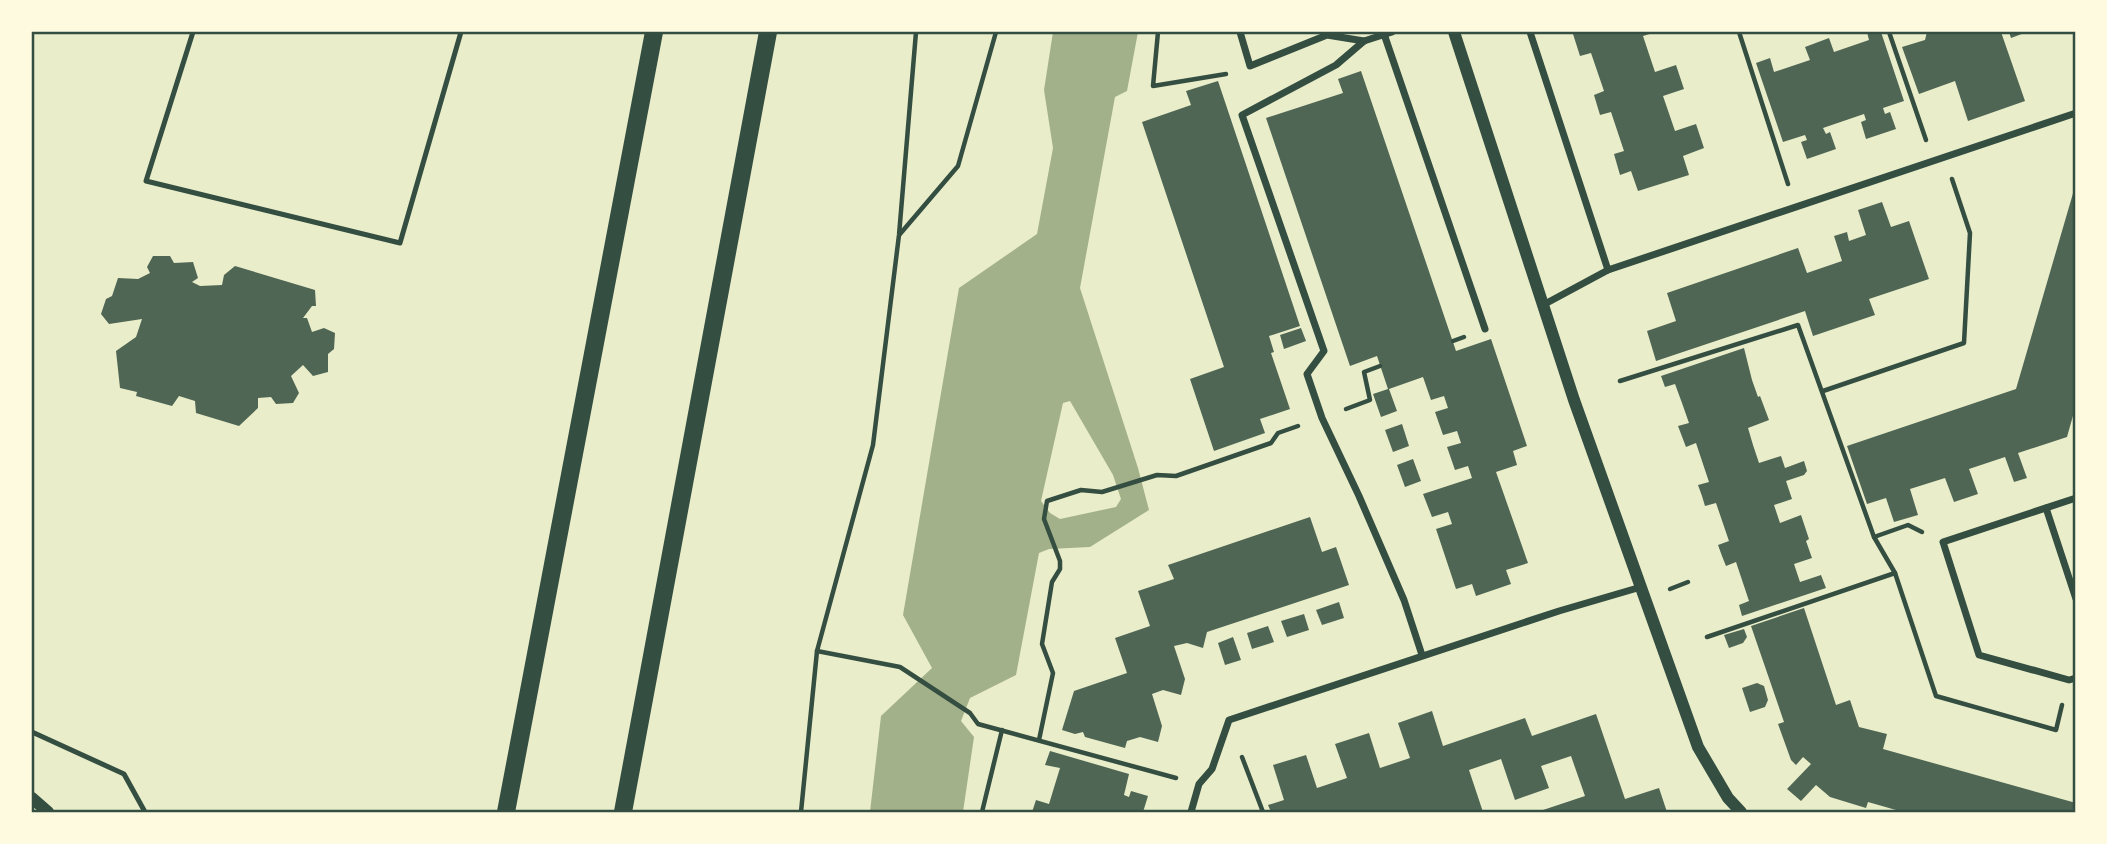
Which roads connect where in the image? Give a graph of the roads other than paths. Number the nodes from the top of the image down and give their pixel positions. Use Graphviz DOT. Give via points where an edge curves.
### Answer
graph roads {
  1 [pos="193,32"];
  2 [pos="461,32"];
  3 [pos="654,32"];
  4 [pos="768,32"];
  5 [pos="1240,32"];
  6 [pos="1454,32"];
  7 [pos="1530,32"];
  8 [pos="1388,33"];
  9 [pos="1364,41"];
  10 [pos="2076,113"];
  11 [pos="1608,270"];
  12 [pos="1543,305"];
  13 [pos="1485,329"];
  14 [pos="2076,498"];
  15 [pos="2046,508"];
  16 [pos="1641,587"];
  17 [pos="2076,599"];
  18 [pos="1422,655"];
  19 [pos="2076,678"];
  20 [pos="32,733"];
  21 [pos="32,798"];
  22 [pos="48,813"];
  23 [pos="145,813"];
  24 [pos="506,813"];
  25 [pos="623,813"];
  26 [pos="1191,813"];
  27 [pos="1741,813"];
  1 -- 2 [label="lane" via="146,181 400,243"];
  3 -- 24 [label="main road"];
  4 -- 25 [label="main road"];
  5 -- 9 [label="street" via="1250,66 1327,35"];
  6 -- 12 [label="street"];
  7 -- 11 [label="street"];
  8 -- 9 [label="street"];
  8 -- 13 [label="street"];
  9 -- 18 [label="street" via="1336,65 1242,115 1324,351 1307,374 1322,418 1404,600"];
  10 -- 11 [label="street"];
  11 -- 12 [label="street"];
  12 -- 16 [label="street"];
  14 -- 15 [label="street"];
  15 -- 17 [label="street"];
  15 -- 19 [label="street" via="1943,542 1979,655 2069,680"];
  16 -- 18 [label="street"];
  16 -- 27 [label="street" via="1698,747"];
  18 -- 26 [label="street" via="1229,720 1212,769 1199,784"];
  20 -- 23 [label="lane" via="124,774"];
  21 -- 22 [label="street"];
}
